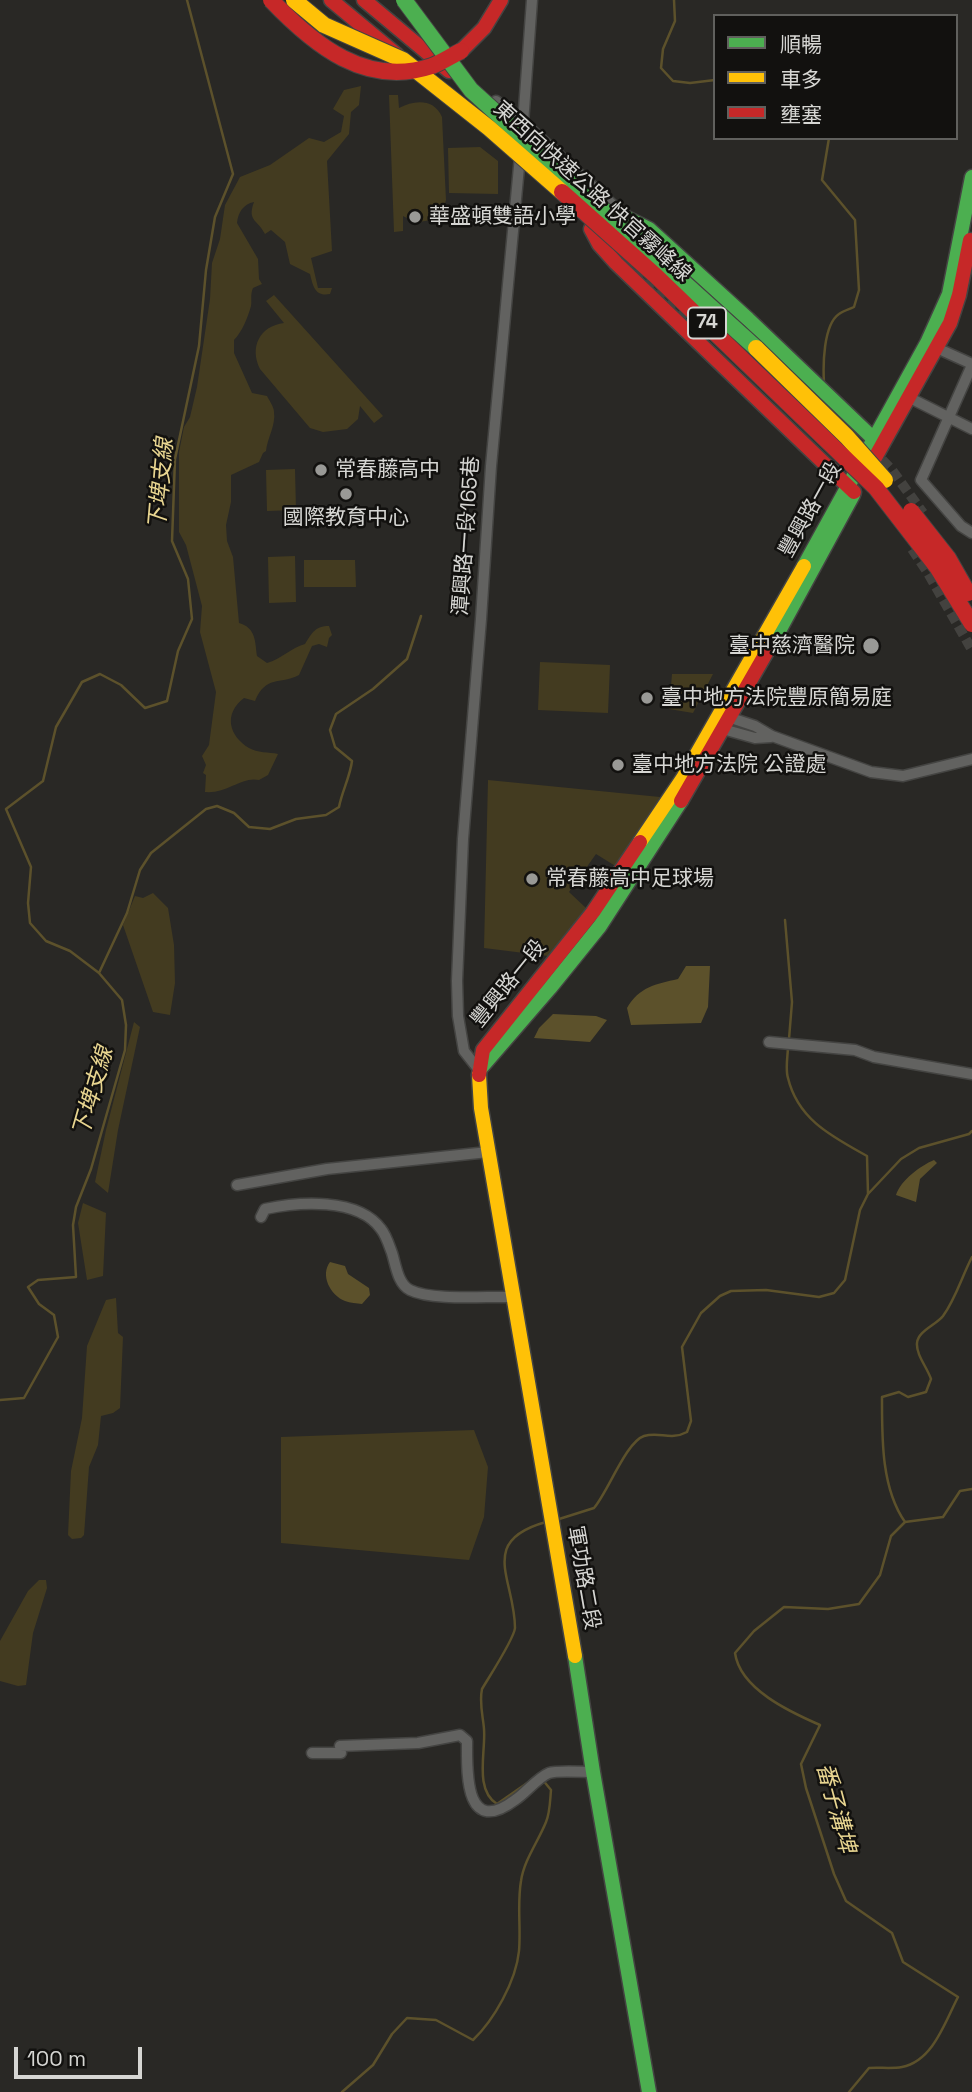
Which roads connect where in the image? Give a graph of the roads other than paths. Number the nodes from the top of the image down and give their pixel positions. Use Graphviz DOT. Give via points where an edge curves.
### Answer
graph roads {
  1 [pos="271,0"];
  2 [pos="294,0"];
  3 [pos="320,0"];
  4 [pos="331,0"];
  5 [pos="364,0"];
  6 [pos="372,0"];
  7 [pos="404,0"];
  8 [pos="501,0"];
  9 [pos="532,0"];
  10 [pos="402,60"];
  11 [pos="471,90"];
  12 [pos="523,122"];
  13 [pos="519,165"];
  14 [pos="972,177"];
  15 [pos="627,218"];
  16 [pos="590,229"];
  17 [pos="972,231"];
  18 [pos="604,241"];
  19 [pos="932,346"];
  20 [pos="972,365"];
  21 [pos="904,395"];
  22 [pos="948,417"];
  23 [pos="972,429"];
  24 [pos="878,444"];
  25 [pos="851,489"];
  26 [pos="972,533"];
  27 [pos="972,600"];
  28 [pos="972,624"];
  29 [pos="721,722"];
  30 [pos="972,759"];
  31 [pos="769,1042"];
  32 [pos="479,1070"];
  33 [pos="972,1074"];
  34 [pos="488,1152"];
  35 [pos="237,1185"];
  36 [pos="261,1217"];
  37 [pos="512,1297"];
  38 [pos="312,1753"];
  39 [pos="593,1772"];
  40 [pos="649,2092"];
  1 -- 8 [label="main road, bridge" via="327,52 349,64 399,72 434,66 461,51 484,28"];
  2 -- 10 [label="main road, bridge" via="324,25"];
  3 -- 13 [label="street"];
  4 -- 10 [label="main road, 東西向快速公路 快官霧峰線 / 74, bridge"];
  5 -- 11 [label="main road, 東西向快速公路 快官霧峰線 / 74, bridge"];
  6 -- 12 [label="street"];
  7 -- 11 [label="main road, bridge"];
  9 -- 12 [label="street, 潭興路一段165巷"];
  10 -- 28 [label="main road, 東西向快速公路 快官霧峰線 / 74, bridge" via="577,205 837,449 910,530"];
  11 -- 27 [label="main road, 東西向快速公路 快官霧峰線 / 74, bridge" via="746,338 847,438 948,558"];
  12 -- 13 [label="street, 潭興路一段165巷"];
  12 -- 15 [label="street"];
  13 -- 16 [label="street"];
  13 -- 32 [label="street, 潭興路一段165巷" via="491,466 457,981 464,1051"];
  14 -- 19 [label="main road, 豐興路一段" via="949,294"];
  15 -- 24 [label="main road" via="649,229"];
  16 -- 18 [label="street"];
  16 -- 25 [label="main road" via="617,263"];
  17 -- 19 [label="main road, 豐興路一段" via="950,323"];
  19 -- 20 [label="street"];
  19 -- 21 [label="main road, 豐興路一段"];
  20 -- 22 [label="street"];
  21 -- 22 [label="street"];
  21 -- 24 [label="main road, 豐興路一段"];
  22 -- 23 [label="street"];
  22 -- 26 [label="street" via="921,480"];
  24 -- 25 [label="main road, 豐興路一段"];
  25 -- 29 [label="main road, 豐興路一段"];
  29 -- 30 [label="street" via="755,738 772,736 887,775 903,776"];
  29 -- 32 [label="main road, 豐興路一段" via="693,784 615,905"];
  31 -- 33 [label="street" via="855,1049 874,1057"];
  32 -- 34 [label="main road, 軍功路二段"];
  34 -- 35 [label="street" via="327,1169"];
  34 -- 37 [label="main road, 軍功路二段"];
  36 -- 37 [label="street" via="264,1209 273,1207 324,1203 345,1207 383,1230 408,1290"];
  37 -- 39 [label="main road, 軍功路二段"];
  38 -- 39 [label="street" via="341,1753 340,1746 418,1743 460,1735 467,1741 469,1791 476,1805 492,1810 507,1806 550,1772"];
  39 -- 40 [label="main road, 軍功路二段"];
}
